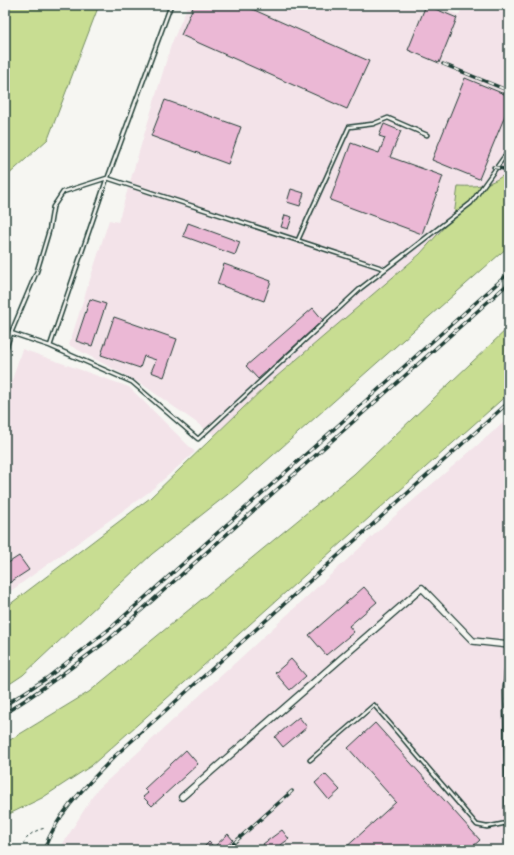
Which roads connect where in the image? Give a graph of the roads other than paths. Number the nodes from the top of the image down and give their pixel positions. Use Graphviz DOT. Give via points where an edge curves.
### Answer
graph roads {
  1 [pos="170,5"];
  2 [pos="427,135"];
  3 [pos="509,150"];
  4 [pos="108,178"];
  5 [pos="106,183"];
  6 [pos="298,240"];
  7 [pos="386,269"];
  8 [pos="10,333"];
  9 [pos="50,346"];
  10 [pos="5,352"];
  11 [pos="509,645"];
  12 [pos="310,760"];
  13 [pos="182,797"];
  14 [pos="507,823"];
  15 [pos="508,850"];
  1 -- 4 [label="lane"];
  2 -- 6 [label="lane" via="388,118 373,124 349,127"];
  3 -- 7 [label="lane" via="471,203"];
  4 -- 5 [label="lane"];
  4 -- 6 [label="lane"];
  4 -- 8 [label="lane" via="63,192 52,207 49,231 37,271"];
  4 -- 9 [label="lane"];
  6 -- 7 [label="lane"];
  7 -- 9 [label="lane" via="361,288 198,440 132,382"];
  8 -- 9 [label="lane"];
  8 -- 10 [label="lane"];
  11 -- 13 [label="street" via="473,641 422,588"];
  11 -- 14 [label="lane" via="505,688"];
  12 -- 14 [label="lane" via="374,705 477,825 487,827"];
  14 -- 15 [label="lane"];
}
